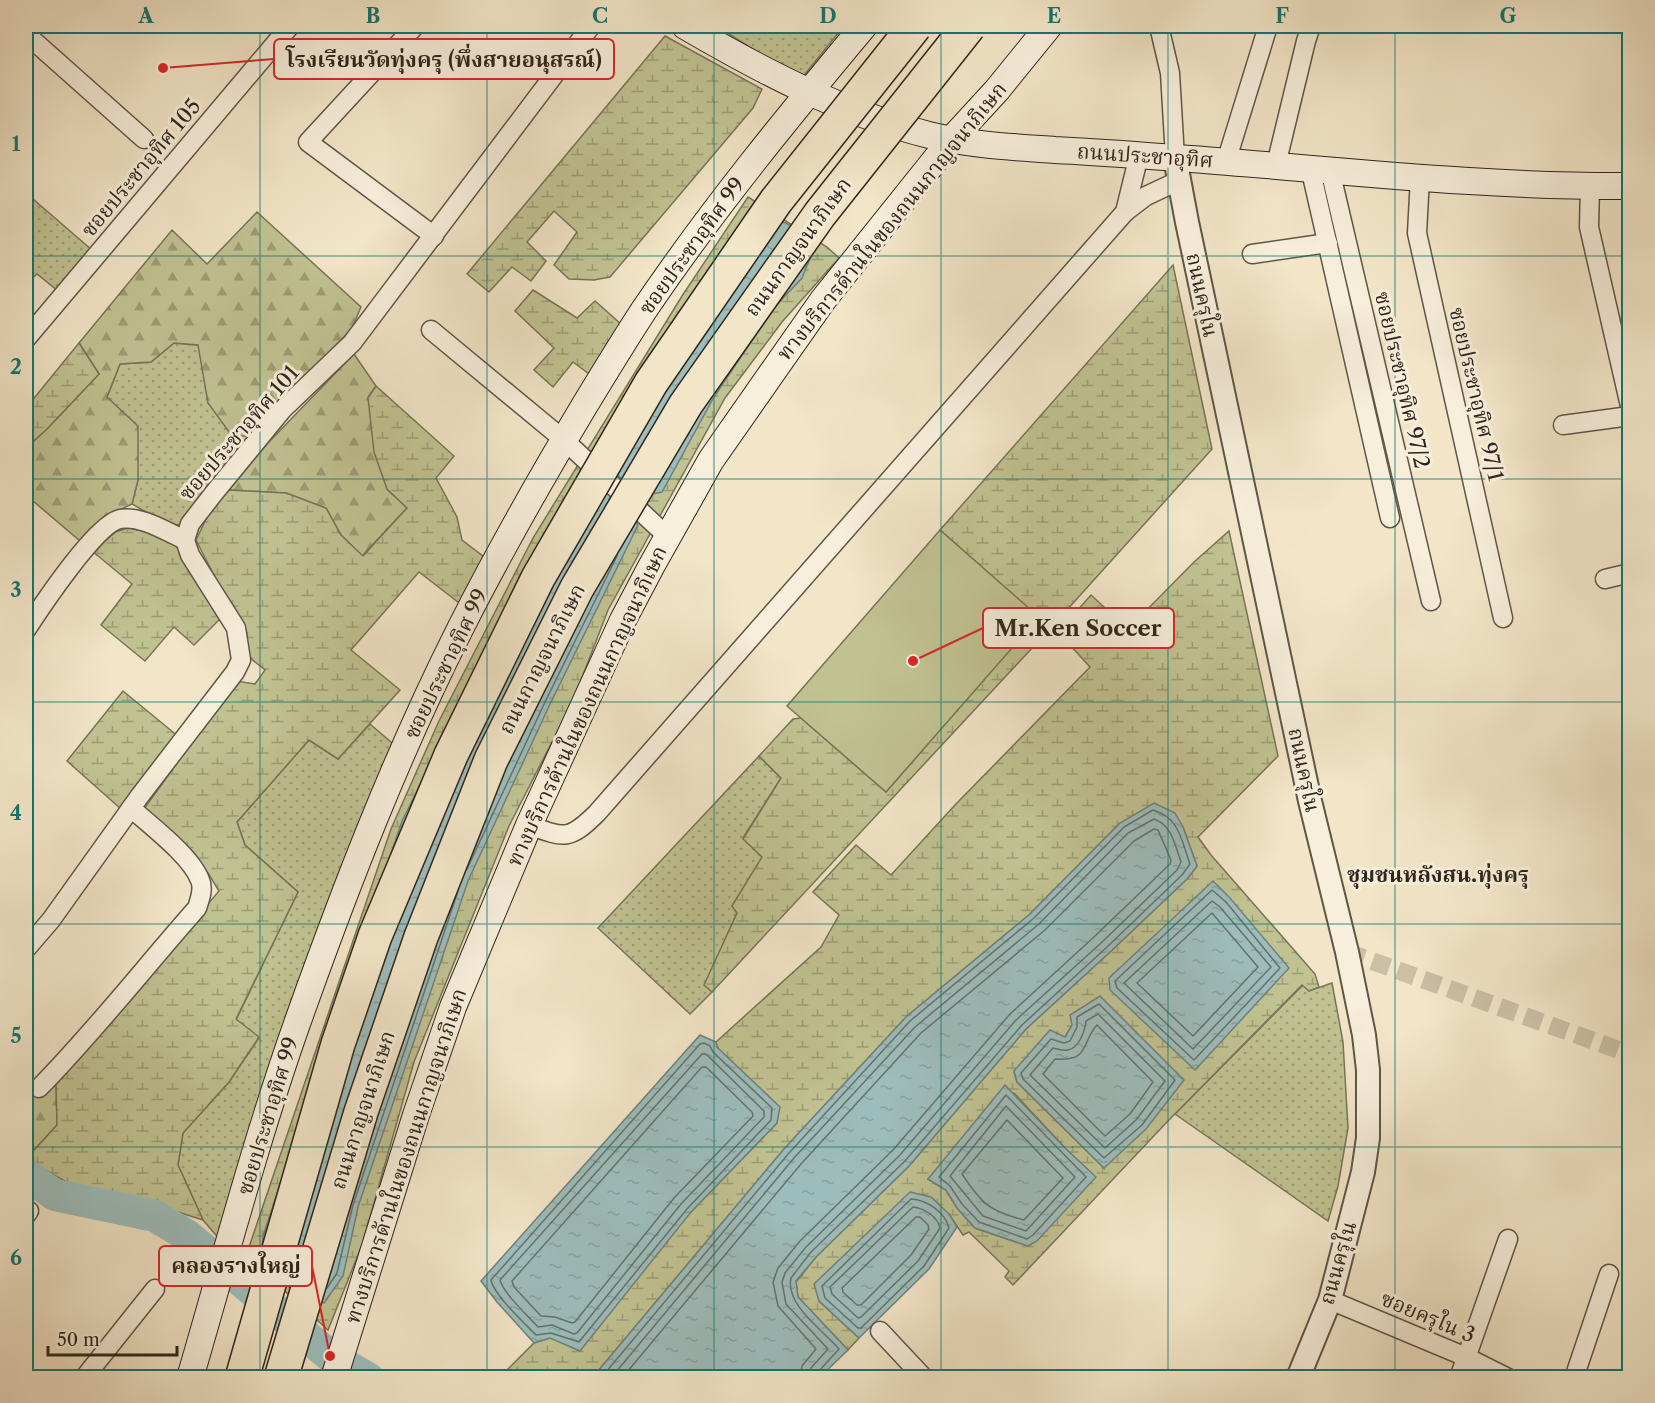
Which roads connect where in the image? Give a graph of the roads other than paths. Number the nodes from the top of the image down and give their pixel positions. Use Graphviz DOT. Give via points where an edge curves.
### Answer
graph roads {
  1 [pos="290,26"];
  2 [pos="415,26"];
  3 [pos="591,26"];
  4 [pos="685,26"];
  5 [pos="864,26"];
  6 [pos="915,26"];
  7 [pos="969,26"];
  8 [pos="1049,26"];
  9 [pos="1159,26"];
  10 [pos="1268,26"];
  11 [pos="1311,26"];
  12 [pos="26,34"];
  13 [pos="808,92"];
  14 [pos="144,139"];
  15 [pos="952,140"];
  16 [pos="1138,155"];
  17 [pos="1226,162"];
  18 [pos="1276,165"];
  19 [pos="1320,168"];
  20 [pos="1177,169"];
  21 [pos="1420,178"];
  22 [pos="1590,186"];
  23 [pos="1629,186"];
  24 [pos="1125,212"];
  25 [pos="434,236"];
  26 [pos="1328,243"];
  27 [pos="1252,254"];
  28 [pos="431,330"];
  29 [pos="27,334"];
  30 [pos="1629,406"];
  31 [pos="1629,416"];
  32 [pos="1563,425"];
  33 [pos="564,440"];
  34 [pos="1390,518"];
  35 [pos="667,536"];
  36 [pos="185,540"];
  37 [pos="1629,573"];
  38 [pos="1605,579"];
  39 [pos="1431,601"];
  40 [pos="1503,618"];
  41 [pos="26,630"];
  42 [pos="131,808"];
  43 [pos="529,825"];
  44 [pos="26,949"];
  45 [pos="39,1088"];
  46 [pos="1508,1239"];
  47 [pos="1609,1274"];
  48 [pos="155,1289"];
  49 [pos="1330,1299"];
  50 [pos="880,1331"];
  51 [pos="1466,1358"];
  52 [pos="334,1375"];
  53 [pos="84,1377"];
  54 [pos="190,1377"];
  55 [pos="242,1377"];
  56 [pos="281,1377"];
  57 [pos="924,1377"];
  58 [pos="1298,1377"];
  59 [pos="1459,1377"];
  60 [pos="1509,1377"];
  61 [pos="1574,1377"];
  1 -- 29 [label="street, ซอยประชาอุทิศ 105"];
  2 -- 25 [label="street" via="308,142"];
  3 -- 25 [label="street, ซอยประชาอุทิศ 101"];
  4 -- 13 [label="main road, ถนนประชาอุทิศ"];
  5 -- 13 [label="main road, ซอยประชาอุทิศ 99"];
  6 -- 55 [label="highway, ถนนกาญจนาภิเษก, bridge" via="776,201 670,354 538,578 451,755 375,936 338,1044"];
  7 -- 56 [label="highway, ถนนกาญจนาภิเษก, bridge" via="819,214 686,404 577,588 491,760 421,937 361,1112"];
  8 -- 15 [label="main road, ทางบริการด้านในของถนนกาญจนาภิเษก"];
  9 -- 20 [label="street" via="1170,73"];
  10 -- 17 [label="street"];
  11 -- 18 [label="street"];
  12 -- 14 [label="street"];
  13 -- 15 [label="main road, ถนนประชาอุทิศ" via="879,119"];
  13 -- 33 [label="main road, ซอยประชาอุทิศ 99" via="656,293"];
  15 -- 16 [label="main road, ถนนประชาอุทิศ"];
  15 -- 35 [label="main road, ทางบริการด้านในของถนนกาญจนาภิเษก" via="823,300 711,460"];
  16 -- 20 [label="main road, ถนนประชาอุทิศ"];
  16 -- 24 [label="street"];
  17 -- 18 [label="main road, ถนนประชาอุทิศ"];
  17 -- 20 [label="main road, ถนนประชาอุทิศ"];
  18 -- 19 [label="main road, ถนนประชาอุทิศ"];
  19 -- 21 [label="main road, ถนนประชาอุทิศ"];
  19 -- 26 [label="street"];
  19 -- 39 [label="street, ซอยประชาอุทิศ 97/2"];
  20 -- 24 [label="street"];
  20 -- 49 [label="street, ถนนครุใน" via="1310,801 1364,1035 1368,1138"];
  21 -- 22 [label="main road, ถนนประชาอุทิศ"];
  21 -- 40 [label="street, ซอยประชาอุทิศ 97/1" via="1417,233"];
  22 -- 23 [label="main road, ถนนประชาอุทิศ"];
  22 -- 30 [label="street" via="1589,227"];
  24 -- 43 [label="street" via="597,813 575,832 555,834"];
  25 -- 36 [label="street, ซอยประชาอุทิศ 101" via="352,343 282,410 225,478 190,524"];
  26 -- 27 [label="street"];
  26 -- 34 [label="street"];
  28 -- 33 [label="street"];
  31 -- 32 [label="street"];
  33 -- 35 [label="street"];
  33 -- 54 [label="main road, ซอยประชาอุทิศ 99" via="459,631 407,743 336,917 264,1123"];
  35 -- 43 [label="main road, ทางบริการด้านในของถนนกาญจนาภิเษก" via="623,620"];
  36 -- 41 [label="street" via="139,520 121,519 109,524 68,569"];
  36 -- 42 [label="street" via="190,555 236,628 241,660"];
  37 -- 38 [label="street"];
  42 -- 44 [label="street"];
  42 -- 45 [label="street" via="185,858 201,881 201,898 197,908"];
  43 -- 52 [label="main road, ทางบริการด้านในของถนนกาญจนาภิเษก" via="449,1018"];
  46 -- 51 [label="street"];
  47 -- 61 [label="street"];
  48 -- 53 [label="street"];
  49 -- 51 [label="street, ซอยครุใน 3"];
  49 -- 58 [label="street, ถนนครุใน"];
  50 -- 57 [label="street"];
  51 -- 59 [label="street"];
  51 -- 60 [label="street, ซอยครุใน 3"];
}
